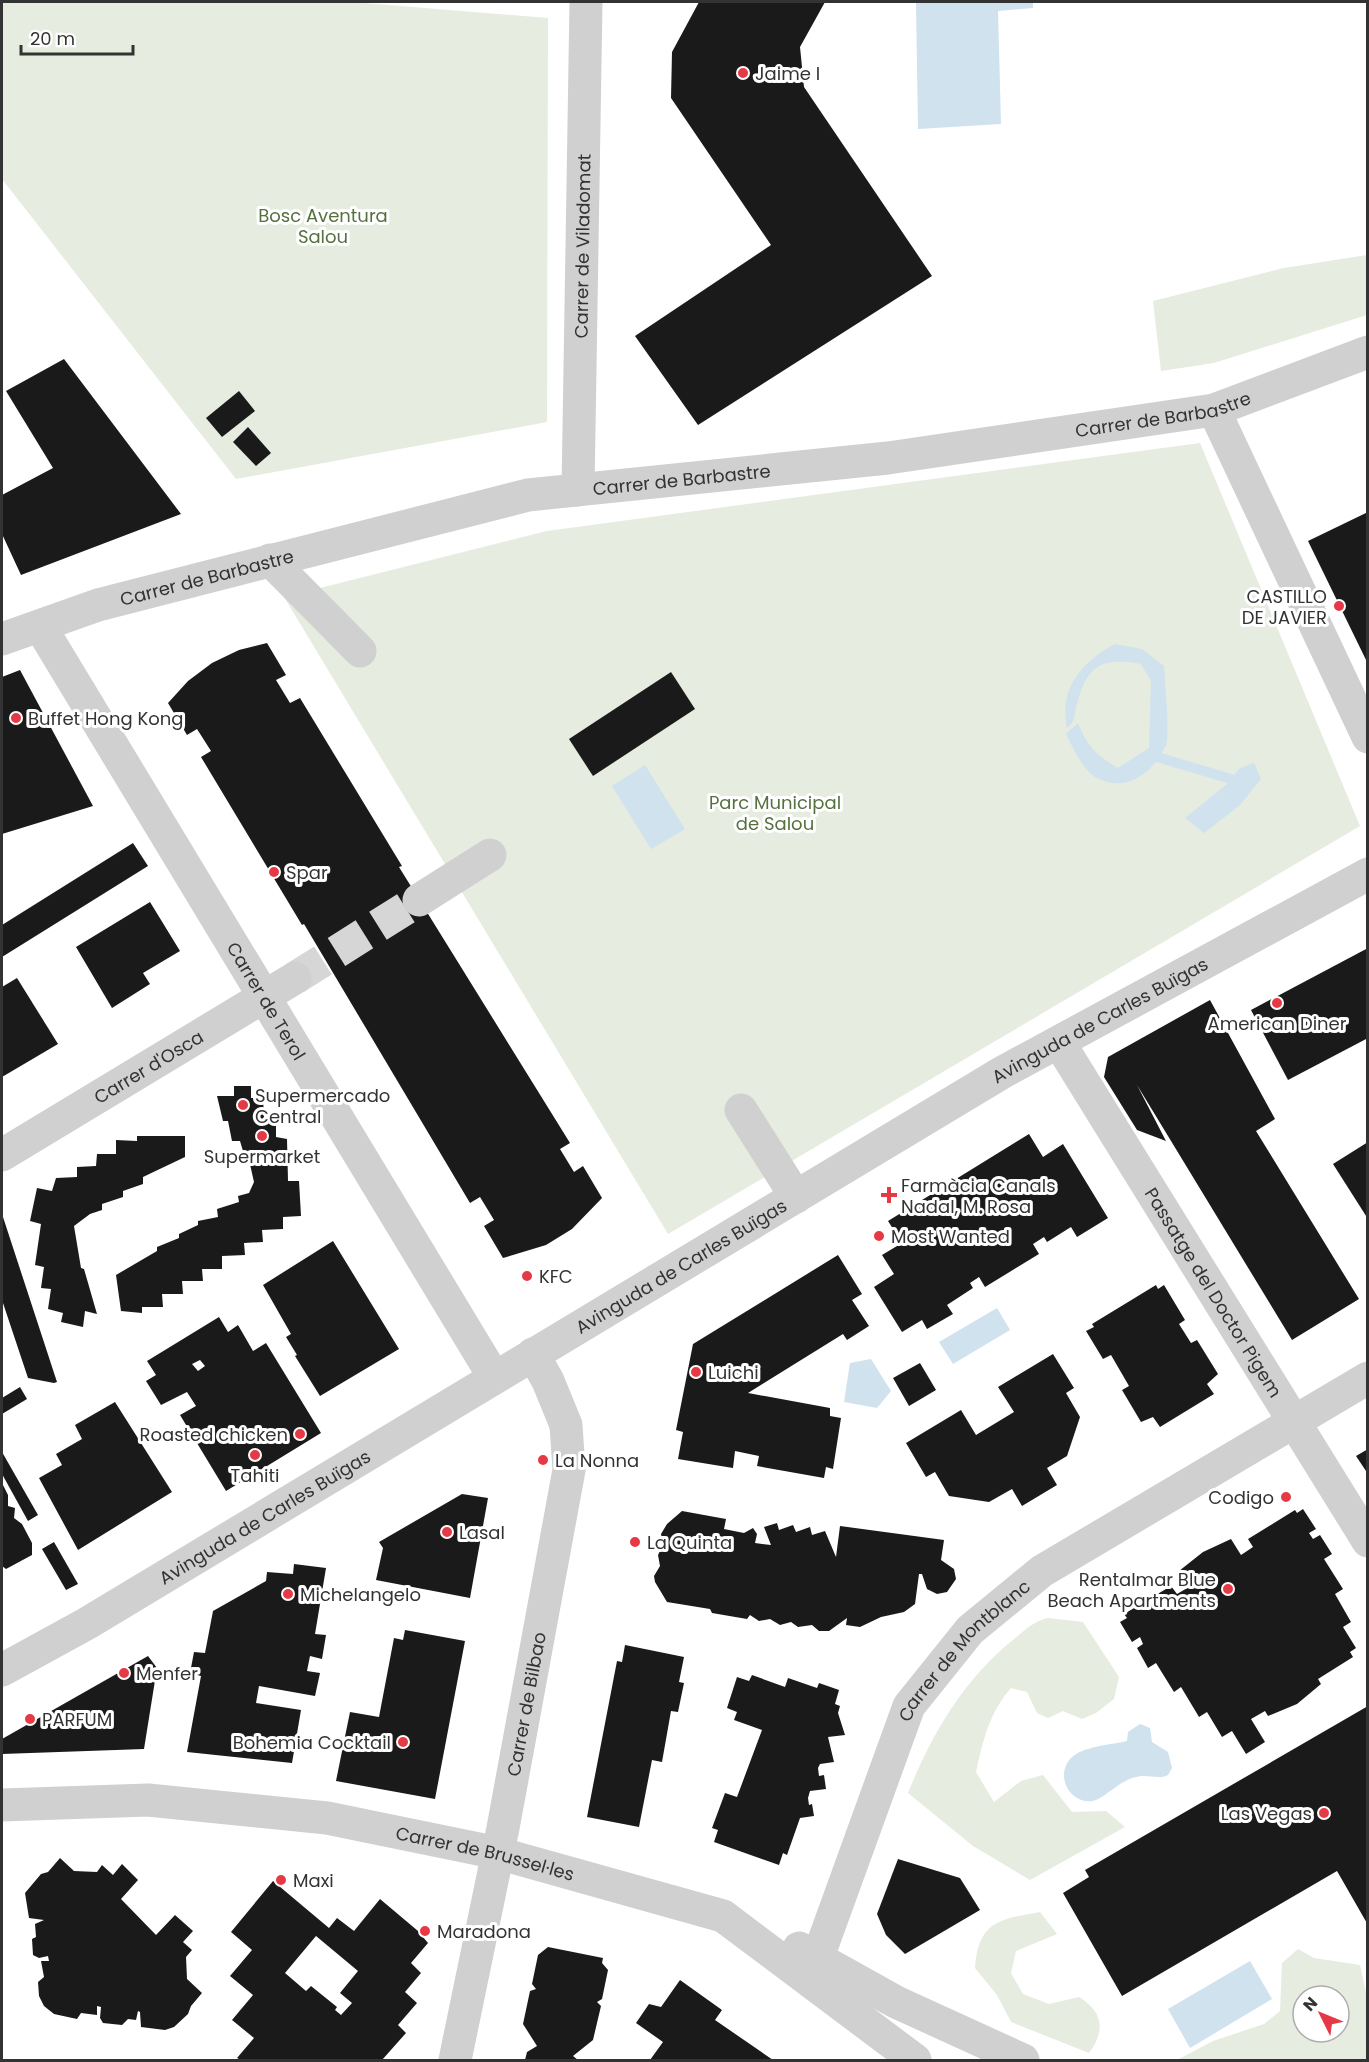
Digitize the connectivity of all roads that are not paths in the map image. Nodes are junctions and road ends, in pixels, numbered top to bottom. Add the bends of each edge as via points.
1 (586, 2) edge
2 (1368, 352) edge
3 (1214, 410) junction
4 (578, 490) junction
5 (270, 560) junction
6 (40, 626) junction
7 (2, 639) edge
8 (360, 651) dead end
9 (1368, 737) edge
10 (490, 855) dead end
11 (1368, 874) edge
12 (419, 900) tunnel mouth
13 (295, 978) tunnel mouth
14 (266, 996) junction
15 (1060, 1044) junction
16 (741, 1110) dead end
17 (2, 1155) edge
18 (796, 1197) junction
19 (533, 1354) junction
20 (494, 1377) junction
21 (1368, 1378) edge
22 (1295, 1423) junction
23 (1368, 1541) edge
24 (2, 1670) edge
25 (2, 1805) edge
26 (498, 1853) junction
27 (723, 1916) junction
28 (818, 1958) junction
29 (456, 2061) edge
30 (915, 2061) edge
31 (1023, 2061) edge

1 - 4 street, Carrer de Viladomat
2 - 3 street, Carrer de Barbastre
3 - 4 street, Carrer de Barbastre via 888,458
3 - 9 street
4 - 5 street, Carrer de Barbastre via 528,495
5 - 6 street, Carrer de Barbastre via 98,604
5 - 8 street
6 - 7 street, Carrer de Barbastre
6 - 14 street, Carrer de Terol
10 - 12 street
11 - 15 street, Avinguda de Carles Buïgas
13 - 14 street, Carrer d'Osca
14 - 17 street, Carrer d'Osca
14 - 20 street, Carrer de Terol
15 - 18 street, Avinguda de Carles Buïgas via 1003,1072
15 - 22 street, Passatge del Doctor Pigem
16 - 18 street
18 - 19 street, Avinguda de Carles Buïgas
19 - 20 street, Avinguda de Carles Buïgas
19 - 26 street, Carrer de Bilbao via 566,1425 569,1470
20 - 24 street, Avinguda de Carles Buïgas via 86,1624
21 - 22 street, Carrer de Montblanc
22 - 23 street, Passatge del Doctor Pigem
22 - 28 street, Carrer de Montblanc via 1042,1571 970,1630 909,1706
25 - 26 street, Carrer de Brussel·les via 148,1800 245,1808 327,1818
26 - 27 street, Carrer de Brussel·les
26 - 29 street, Carrer de Bilbao
27 - 28 street via 778,1937
27 - 30 street, Carrer de Brussel·les
28 - 31 street via 896,2002

